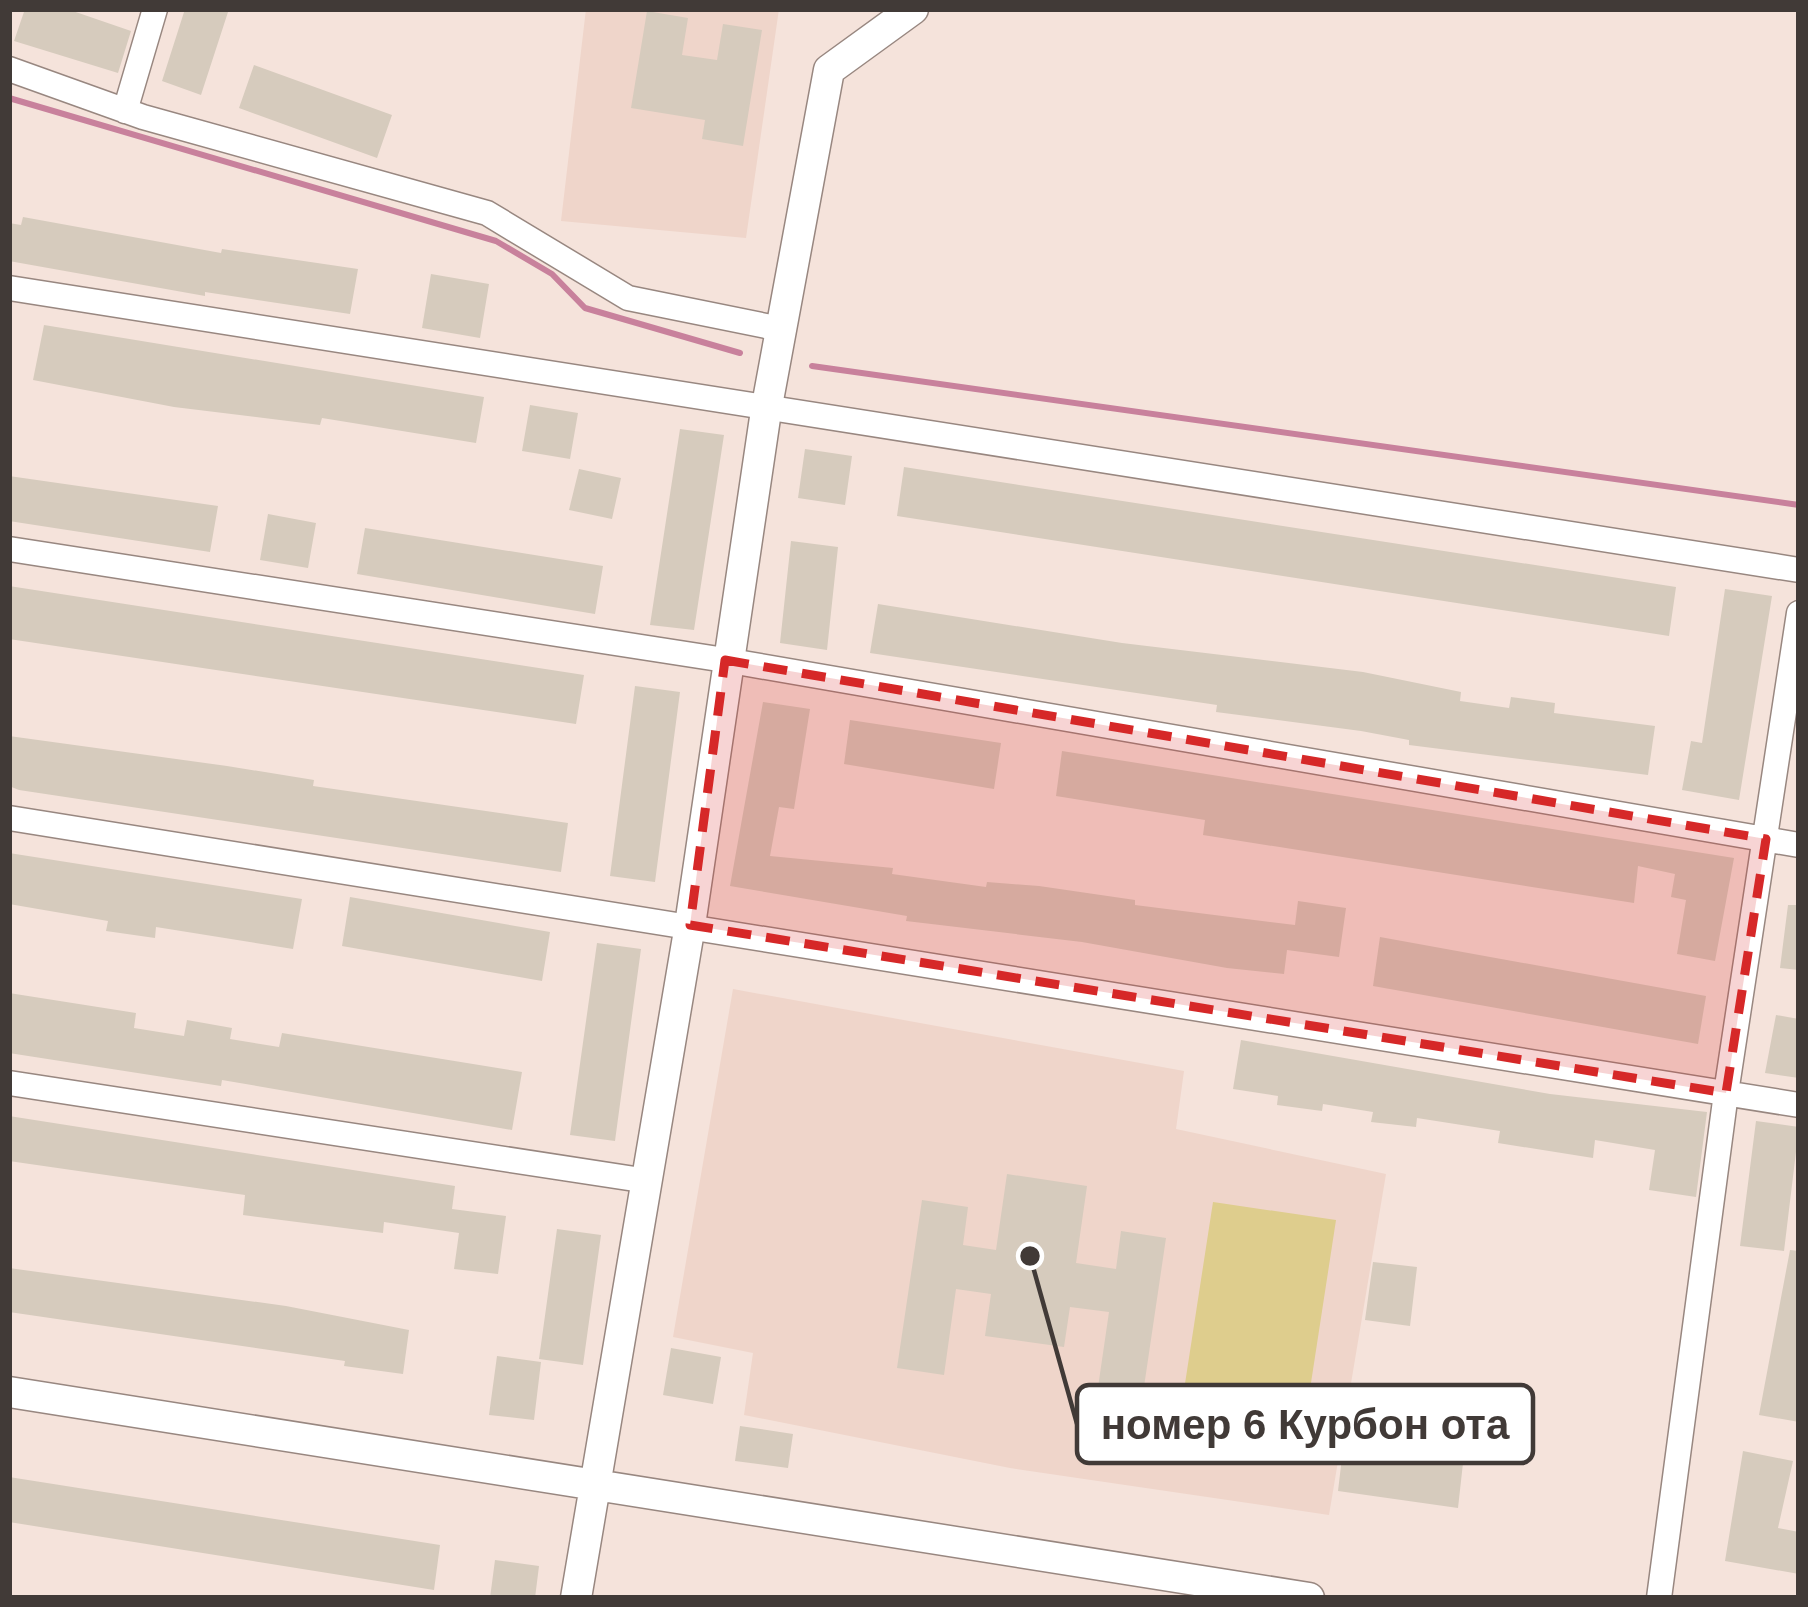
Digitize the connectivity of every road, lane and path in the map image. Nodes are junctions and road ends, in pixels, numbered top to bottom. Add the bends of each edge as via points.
1 (154, 9) edge
2 (913, 9) edge
3 (9, 69) edge
4 (125, 111) junction
5 (9, 288) edge
6 (781, 329) junction
7 (766, 411) junction
8 (9, 549) edge
9 (1799, 570) edge
10 (1799, 613) edge
11 (725, 660) junction
12 (9, 818) edge
13 (1766, 838) junction
14 (1799, 845) edge
15 (690, 925) junction
16 (9, 1083) edge
17 (1726, 1093) junction
18 (1799, 1105) edge
19 (647, 1181) junction
20 (9, 1391) edge
21 (594, 1483) junction
22 (576, 1598) edge
23 (1309, 1598) edge
24 (1659, 1598) edge

1 - 4 street
2 - 6 street via 829,70
3 - 4 street
4 - 6 street via 487,213 628,298
5 - 7 street
6 - 7 street
7 - 9 street
7 - 11 street
8 - 11 street
10 - 13 street
11 - 13 street
11 - 15 street
12 - 15 street
13 - 14 street
13 - 17 street
15 - 17 street
15 - 19 street
16 - 19 street
17 - 18 street
17 - 24 street
19 - 21 street
20 - 21 street
21 - 22 street
21 - 23 street

